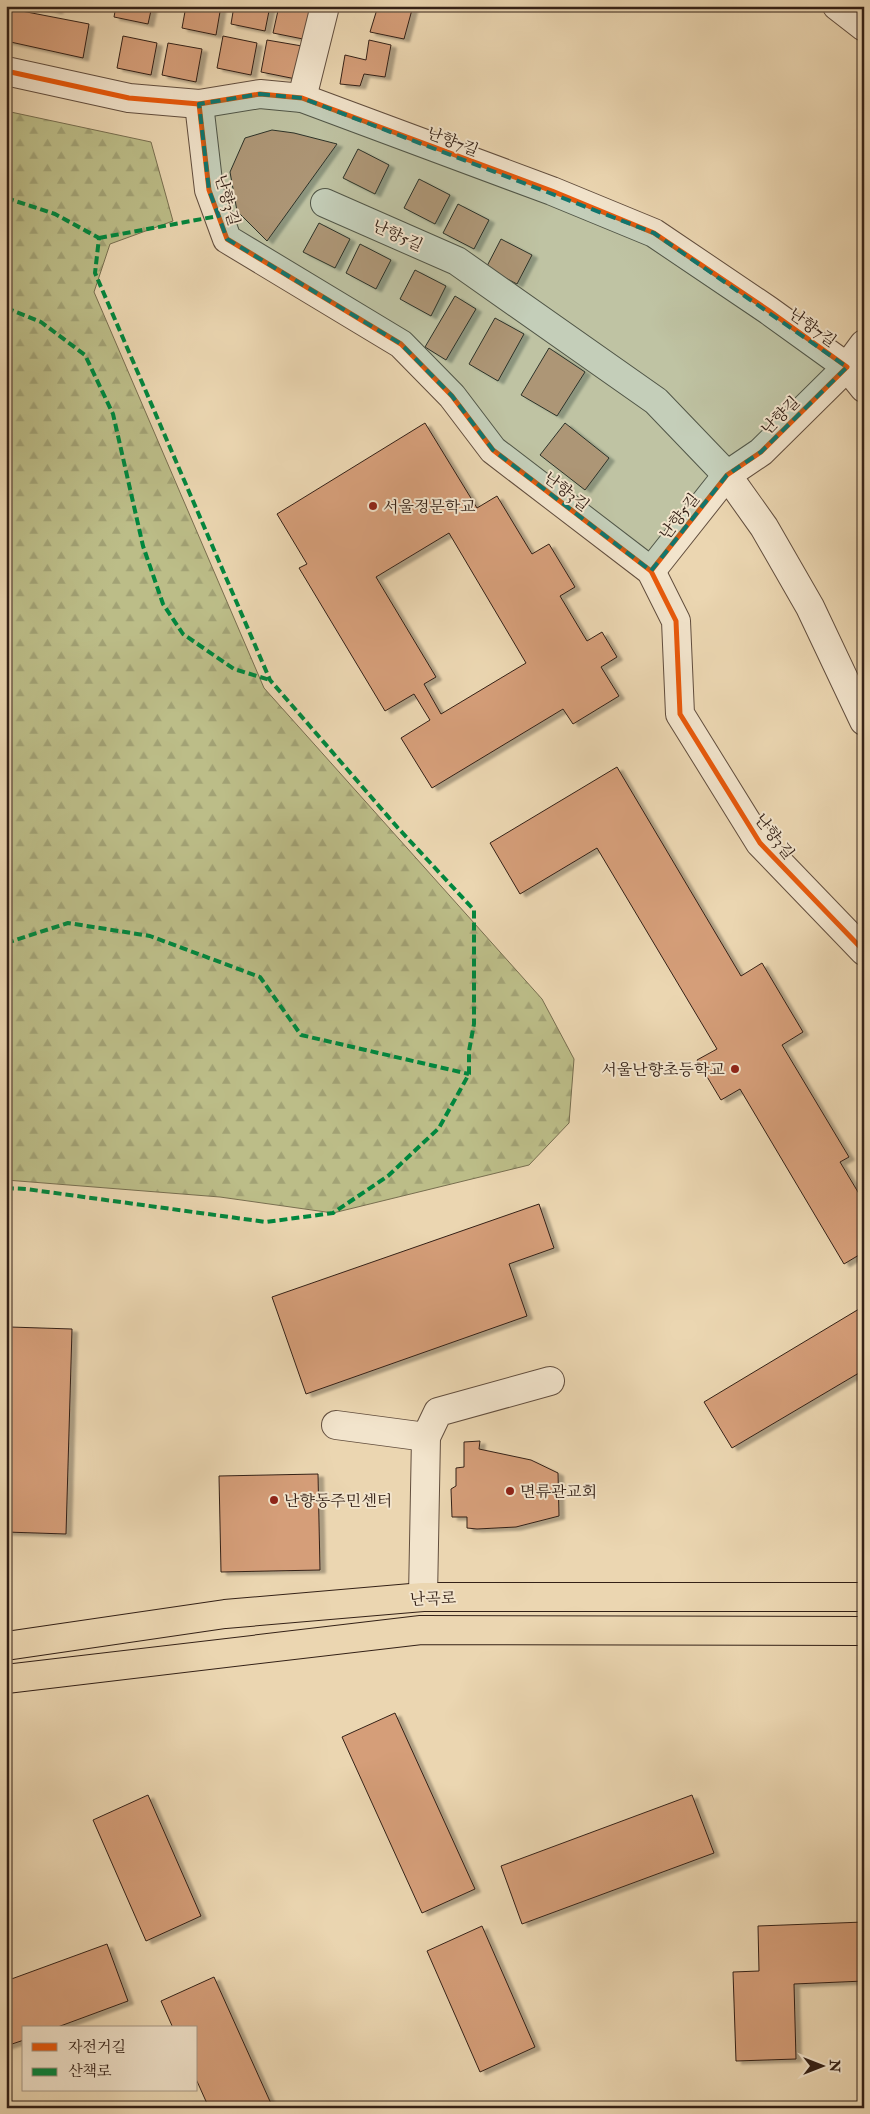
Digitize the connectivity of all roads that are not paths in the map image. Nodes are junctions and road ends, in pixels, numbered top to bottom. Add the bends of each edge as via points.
1 (325, 6) edge
2 (837, 6) edge
3 (864, 28) edge
4 (6, 71) edge
5 (302, 98) junction
6 (199, 104) junction
7 (325, 203) dead end
8 (864, 344) edge
9 (847, 367) junction
10 (864, 388) edge
11 (727, 476) junction
12 (651, 571) junction
13 (864, 721) edge
14 (864, 951) edge
15 (550, 1381) dead end
16 (336, 1425) dead end
17 (426, 1437) junction
18 (423, 1597) junction
19 (864, 1597) edge
20 (864, 1631) edge
21 (6, 1646) edge
22 (6, 1679) edge

1 - 5 street
2 - 3 street
4 - 6 street, 난향7길 via 129,98
5 - 6 street, 난향7길 via 260,94
5 - 9 street, 난향7길 via 552,191 654,233
6 - 12 street, 난향3길 via 209,190 227,240 401,344 452,396 493,450
7 - 11 street, 난향5길 via 457,261 656,401
8 - 9 street, 난향길
9 - 10 street
9 - 11 street, 난향길 via 761,452
11 - 12 street, 난향5길
11 - 13 street, 난향5길 via 764,527 810,607
12 - 14 street, 난향3길 via 676,621 680,714 760,843
15 - 17 street via 438,1412
16 - 17 street
17 - 18 street
18 - 19 main road, 난곡로
18 - 21 main road, 난곡로 via 225,1614
20 - 22 main road, 난곡로 via 421,1630

